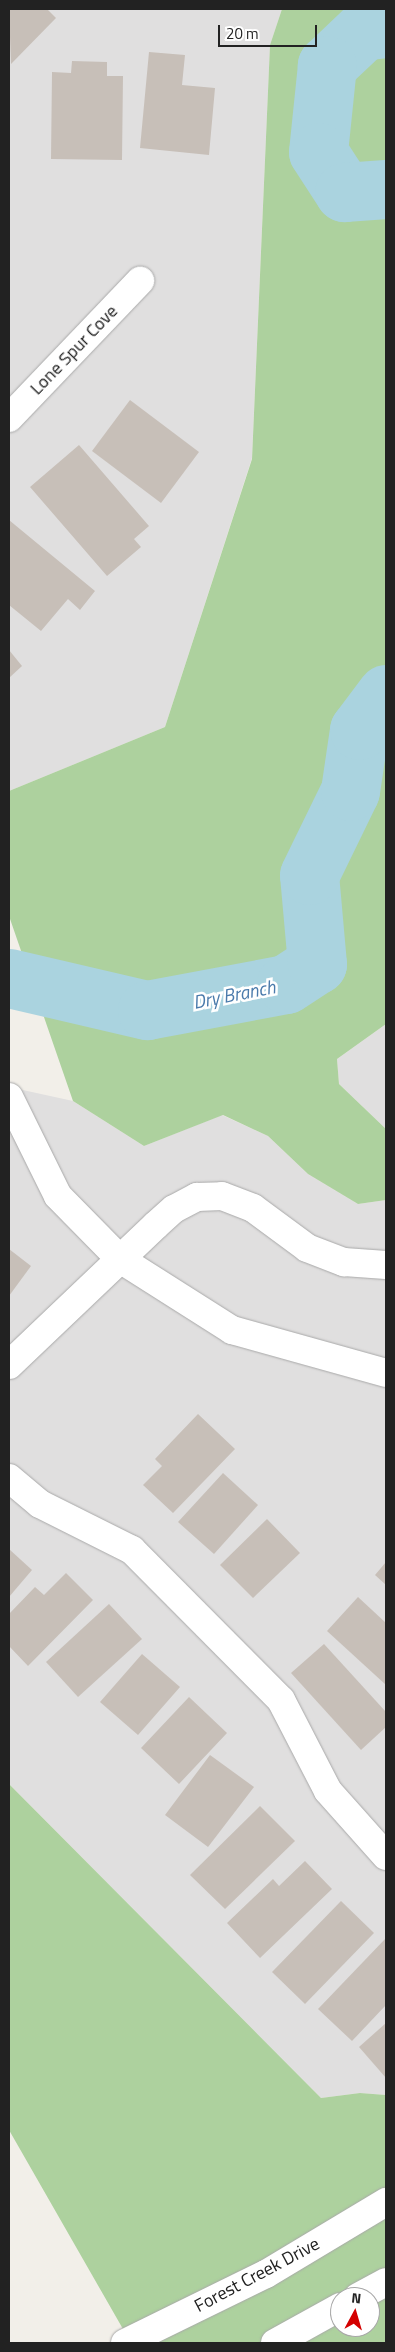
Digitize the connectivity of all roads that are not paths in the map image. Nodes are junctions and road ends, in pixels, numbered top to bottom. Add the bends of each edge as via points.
1 (140, 281) dead end
2 (9, 418) edge
3 (9, 1097) edge
4 (120, 1259) junction
5 (386, 1265) edge
6 (9, 1365) edge
7 (386, 1373) edge
8 (9, 1478) edge
9 (386, 1856) edge
10 (386, 2202) edge
11 (330, 2313) edge
12 (125, 2343) edge
13 (275, 2343) edge

1 - 2 street, Lone Spur Cove
3 - 4 street via 58,1196
4 - 5 street via 174,1209 197,1197 222,1196 253,1208 307,1248 344,1262
4 - 6 street
4 - 7 street via 232,1330
8 - 9 street via 40,1504 132,1550 281,1700 328,1791
10 - 12 street, Forest Creek Drive via 266,2274
11 - 13 street

